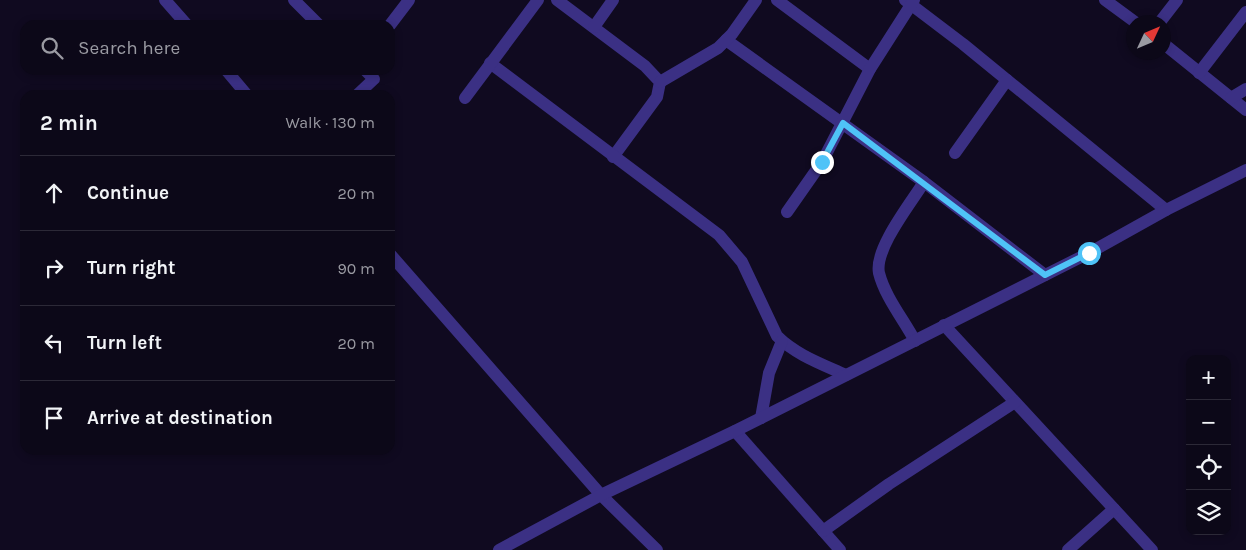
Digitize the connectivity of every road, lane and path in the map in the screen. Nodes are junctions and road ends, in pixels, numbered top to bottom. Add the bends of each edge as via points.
1 (165, 0) edge
2 (294, 0) edge
3 (409, 0) edge
4 (538, 0) edge
5 (557, 0) edge
6 (614, 0) edge
7 (756, 0) edge
8 (778, 0) edge
9 (1105, 0) edge
10 (1177, 0) edge
11 (910, 2) edge
12 (1246, 12) edge
13 (1126, 15) edge
14 (1165, 15) edge
15 (183, 20) edge
16 (315, 20) edge
17 (394, 20) edge
18 (594, 27) junction
19 (726, 40) junction
20 (1171, 50) edge
21 (490, 63) junction
22 (870, 69) junction
23 (1199, 73) junction
24 (230, 75) edge
25 (370, 75) edge
26 (1007, 80) junction
27 (660, 82) junction
28 (1246, 89) edge
29 (243, 90) edge
30 (362, 90) edge
31 (465, 98) dead end
32 (1231, 98) junction
33 (1246, 110) edge
34 (843, 123) junction
35 (955, 153) dead end
36 (613, 157) junction
37 (1246, 170) edge
38 (924, 182) junction
39 (1166, 210) junction
40 (788, 212) dead end
41 (395, 260) edge
42 (1045, 275) junction
43 (944, 325) junction
44 (782, 341) junction
45 (915, 341) junction
46 (846, 375) junction
47 (1015, 402) junction
48 (761, 418) junction
49 (735, 431) junction
50 (601, 495) junction
51 (1114, 509) junction
52 (823, 531) junction
53 (499, 550) edge
54 (657, 550) edge
55 (840, 550) edge
56 (1068, 550) edge
57 (1152, 550) edge

1 - 15 street
2 - 16 street
3 - 17 street
4 - 21 street
5 - 18 street
6 - 18 street
7 - 19 street
8 - 22 street
9 - 13 street
10 - 14 street
11 - 22 street
11 - 26 street
12 - 23 street
18 - 27 street via 645,66
19 - 27 street via 703,59
19 - 34 street
20 - 23 street
21 - 31 street
21 - 36 street
22 - 34 street
23 - 32 street
24 - 29 street
25 - 30 street via 374,79
26 - 35 street
26 - 39 street
27 - 36 street via 657,97
28 - 32 street
32 - 33 street
34 - 38 street
34 - 40 street via 822,162
36 - 44 street via 699,219 732,248
37 - 39 street
38 - 42 street
38 - 45 street via 885,245 879,271 882,284
39 - 42 street
41 - 50 street
42 - 43 street
43 - 45 street
43 - 47 street
44 - 46 street via 800,354
44 - 48 street via 769,373
45 - 46 street
46 - 48 street
47 - 51 street
47 - 52 street
48 - 49 street
49 - 50 street
49 - 52 street
50 - 53 street
50 - 54 street
51 - 56 street
51 - 57 street
52 - 55 street

